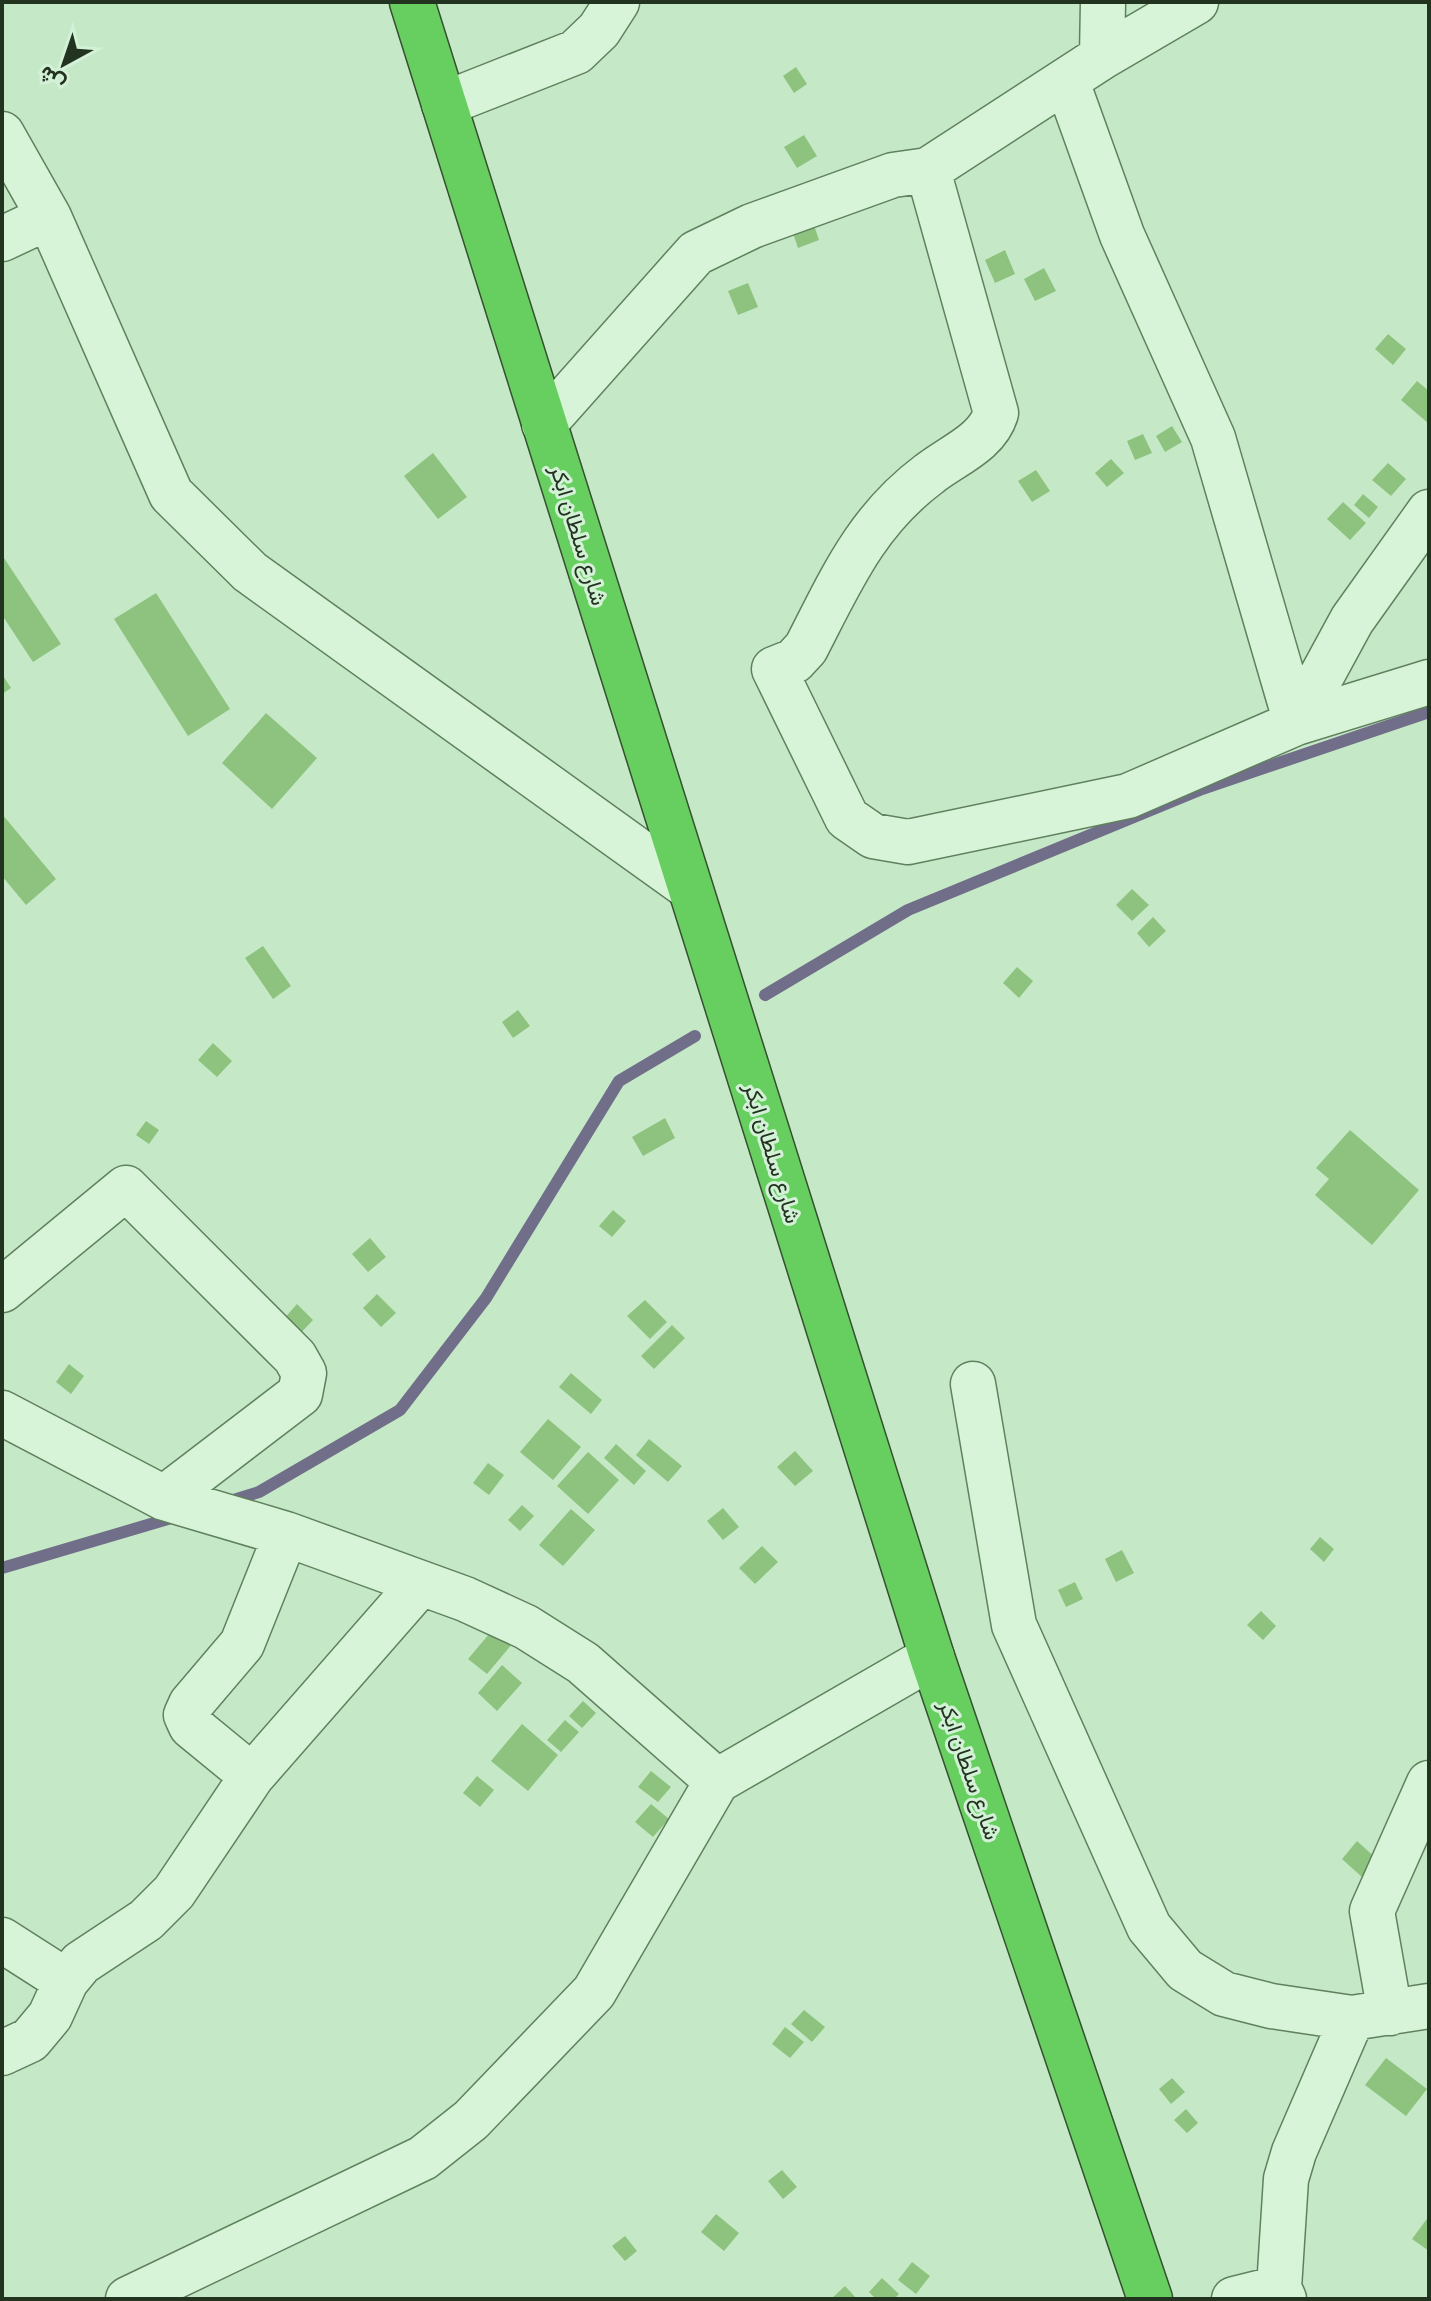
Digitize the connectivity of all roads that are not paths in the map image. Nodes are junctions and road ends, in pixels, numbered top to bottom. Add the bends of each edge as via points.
1 (412, 2) edge
2 (617, 2) edge
3 (1103, 2) edge
4 (1196, 2) edge
5 (1102, 57) junction
6 (1067, 82) junction
7 (444, 104) junction
8 (2, 134) edge
9 (928, 170) junction
10 (49, 217) junction
11 (2, 239) edge
12 (544, 424) junction
13 (1429, 512) edge
14 (1429, 682) edge
15 (1296, 723) junction
16 (690, 888) junction
17 (2, 1290) edge
18 (973, 1384) dead end
19 (2, 1413) edge
20 (164, 1498) junction
21 (286, 1534) junction
22 (420, 1584) junction
23 (932, 1657) junction
24 (252, 1776) junction
25 (717, 1781) junction
26 (1429, 1783) edge
27 (2, 1940) edge
28 (66, 1981) junction
29 (1390, 2012) edge
30 (2, 2053) edge
31 (1281, 2294) edge
32 (128, 2299) edge
33 (1150, 2299) edge
34 (1234, 2299) edge

1 - 7 highway, شارع سلطان ابكر
2 - 7 street via 576,52
3 - 5 street
4 - 5 street
5 - 6 street
6 - 9 street
6 - 15 street via 1122,235 1213,438
7 - 12 highway, شارع سلطان ابكر
8 - 10 street
9 - 12 street via 893,175 752,226 696,253
9 - 15 street via 996,413 992,428 980,439 884,512 856,550 806,648 794,661 774,669 847,818 873,836 908,842 1128,796
10 - 11 street
10 - 16 street via 171,494 250,572
12 - 16 highway, شارع سلطان ابكر
13 - 15 street via 1352,620
14 - 15 street
16 - 23 highway, شارع سلطان ابكر
17 - 20 street via 126,1188 295,1357 304,1373 300,1394
18 - 29 street via 1014,1625 1149,1927 1185,1970 1224,1994 1271,2006
19 - 20 street
20 - 21 street
21 - 22 street
21 - 24 street via 242,1644 186,1715 191,1726
22 - 24 street
22 - 25 street via 526,1627 583,1663
23 - 25 street
23 - 33 highway, شارع سلطان ابكر
24 - 28 street via 174,1892 146,1920 81,1963
25 - 32 street via 594,1992 471,2120 423,2158
26 - 29 street via 1372,1911
27 - 28 street
28 - 30 street via 50,2016 30,2040
29 - 31 street via 1294,2152 1286,2179
31 - 34 street

